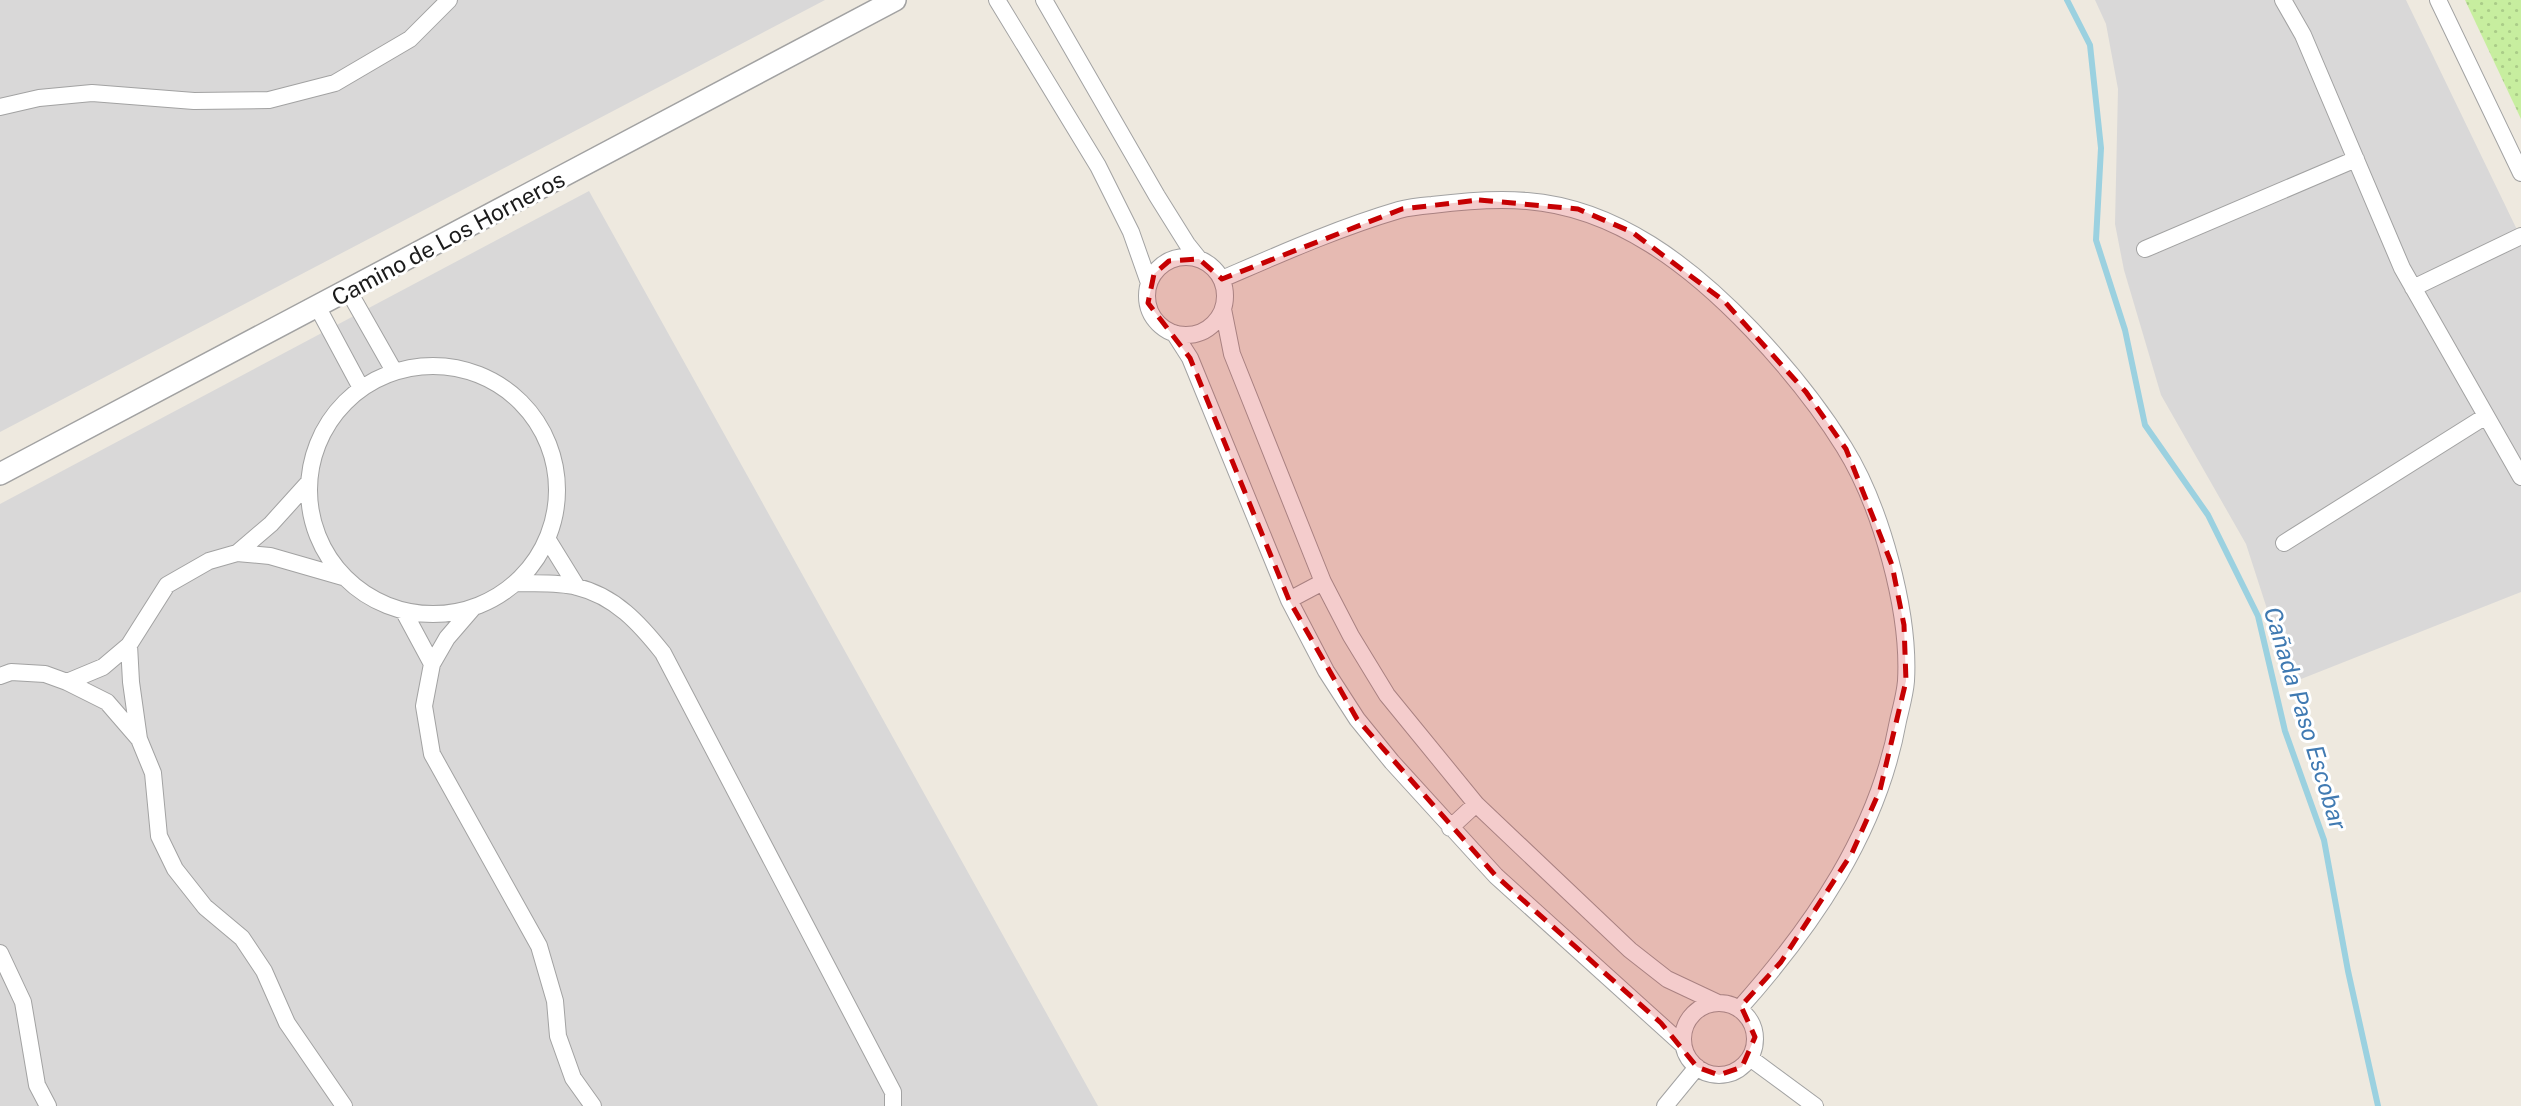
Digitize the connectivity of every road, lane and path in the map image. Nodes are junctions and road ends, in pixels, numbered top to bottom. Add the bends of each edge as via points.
1 (449, 0) edge
2 (895, 0) edge
3 (997, 0) edge
4 (1044, 0) edge
5 (2283, 0) edge
6 (2438, 0) edge
7 (0, 107) edge
8 (2356, 159) junction
9 (2521, 173) edge
10 (2521, 236) edge
11 (2145, 249) dead end
12 (1199, 259) junction
13 (1222, 279) junction
14 (1150, 283) junction
15 (2413, 288) junction
16 (348, 290) junction
17 (317, 306) junction
18 (1223, 309) junction
19 (1174, 333) junction
20 (394, 371) junction
21 (361, 388) junction
22 (2486, 416) junction
23 (0, 474) edge
24 (2521, 477) edge
25 (308, 483) junction
26 (548, 540) junction
27 (2284, 543) dead end
28 (237, 553) junction
29 (343, 577) junction
30 (1323, 582) junction
31 (517, 583) junction
32 (578, 587) junction
33 (1289, 600) junction
34 (472, 609) junction
35 (404, 612) junction
36 (130, 645) junction
37 (432, 664) junction
38 (0, 676) edge
39 (67, 682) junction
40 (139, 739) junction
41 (1476, 804) junction
42 (1450, 828) junction
43 (0, 953) edge
44 (1718, 1003) junction
45 (1739, 1009) junction
46 (1683, 1045) junction
47 (1750, 1058) junction
48 (1696, 1067) junction
49 (896, 1101) edge
50 (48, 1106) edge
51 (344, 1106) edge
52 (593, 1106) edge
53 (1665, 1106) edge
54 (1815, 1106) edge

1 - 7 street via 410,39 335,83 269,100 194,101 92,93
2 - 16 street, Camino de Los Horneros
3 - 14 street via 1098,166
4 - 12 street via 1157,196
5 - 8 street via 2303,35
6 - 9 street
8 - 11 street
8 - 15 street
10 - 15 street
12 - 13 street
12 - 14 street via 1169,261
13 - 18 street
13 - 45 street via 1402,209 1479,200 1578,209 1632,232 1683,267 1724,301 1806,392 1846,449 1892,565 1904,625 1906,681 1880,790 1852,853 1781,962
14 - 19 street via 1151,313
15 - 22 street
16 - 17 street, Camino de Los Horneros
16 - 20 street
17 - 21 street
17 - 23 street, Camino de Los Horneros
18 - 19 street via 1204,331
18 - 30 street via 1232,354
19 - 33 street via 1190,358
20 - 21 street
20 - 26 street via 435,365 474,373 510,392 537,422 554,460 558,500
21 - 25 street via 324,430
22 - 24 street
22 - 27 street
25 - 28 street
25 - 29 street via 311,518 323,550
26 - 31 street
26 - 32 street
28 - 29 street via 270,556
28 - 36 street via 209,561 167,585
29 - 35 street via 372,599
30 - 33 street
30 - 41 street via 1387,695
31 - 32 street
31 - 34 street
32 - 49 street via 612,601 642,625 663,653
33 - 42 street via 1357,719
34 - 35 street via 438,615
34 - 37 street
35 - 37 street
36 - 39 street via 103,667
36 - 40 street
37 - 52 street via 424,706 432,754 539,946 555,1001 558,1036 573,1078
38 - 39 street via 11,672 46,674
39 - 40 street via 107,702
40 - 51 street via 153,772 159,836 175,869 205,907 242,938 264,971 287,1023
41 - 42 street
41 - 44 street via 1630,950 1667,979
42 - 46 street via 1496,876
43 - 50 street via 23,1002 37,1086
44 - 45 street
44 - 46 street via 1691,1016
45 - 47 street via 1753,1026
46 - 48 street
47 - 48 street via 1742,1067 1719,1075
47 - 54 street
48 - 53 street

